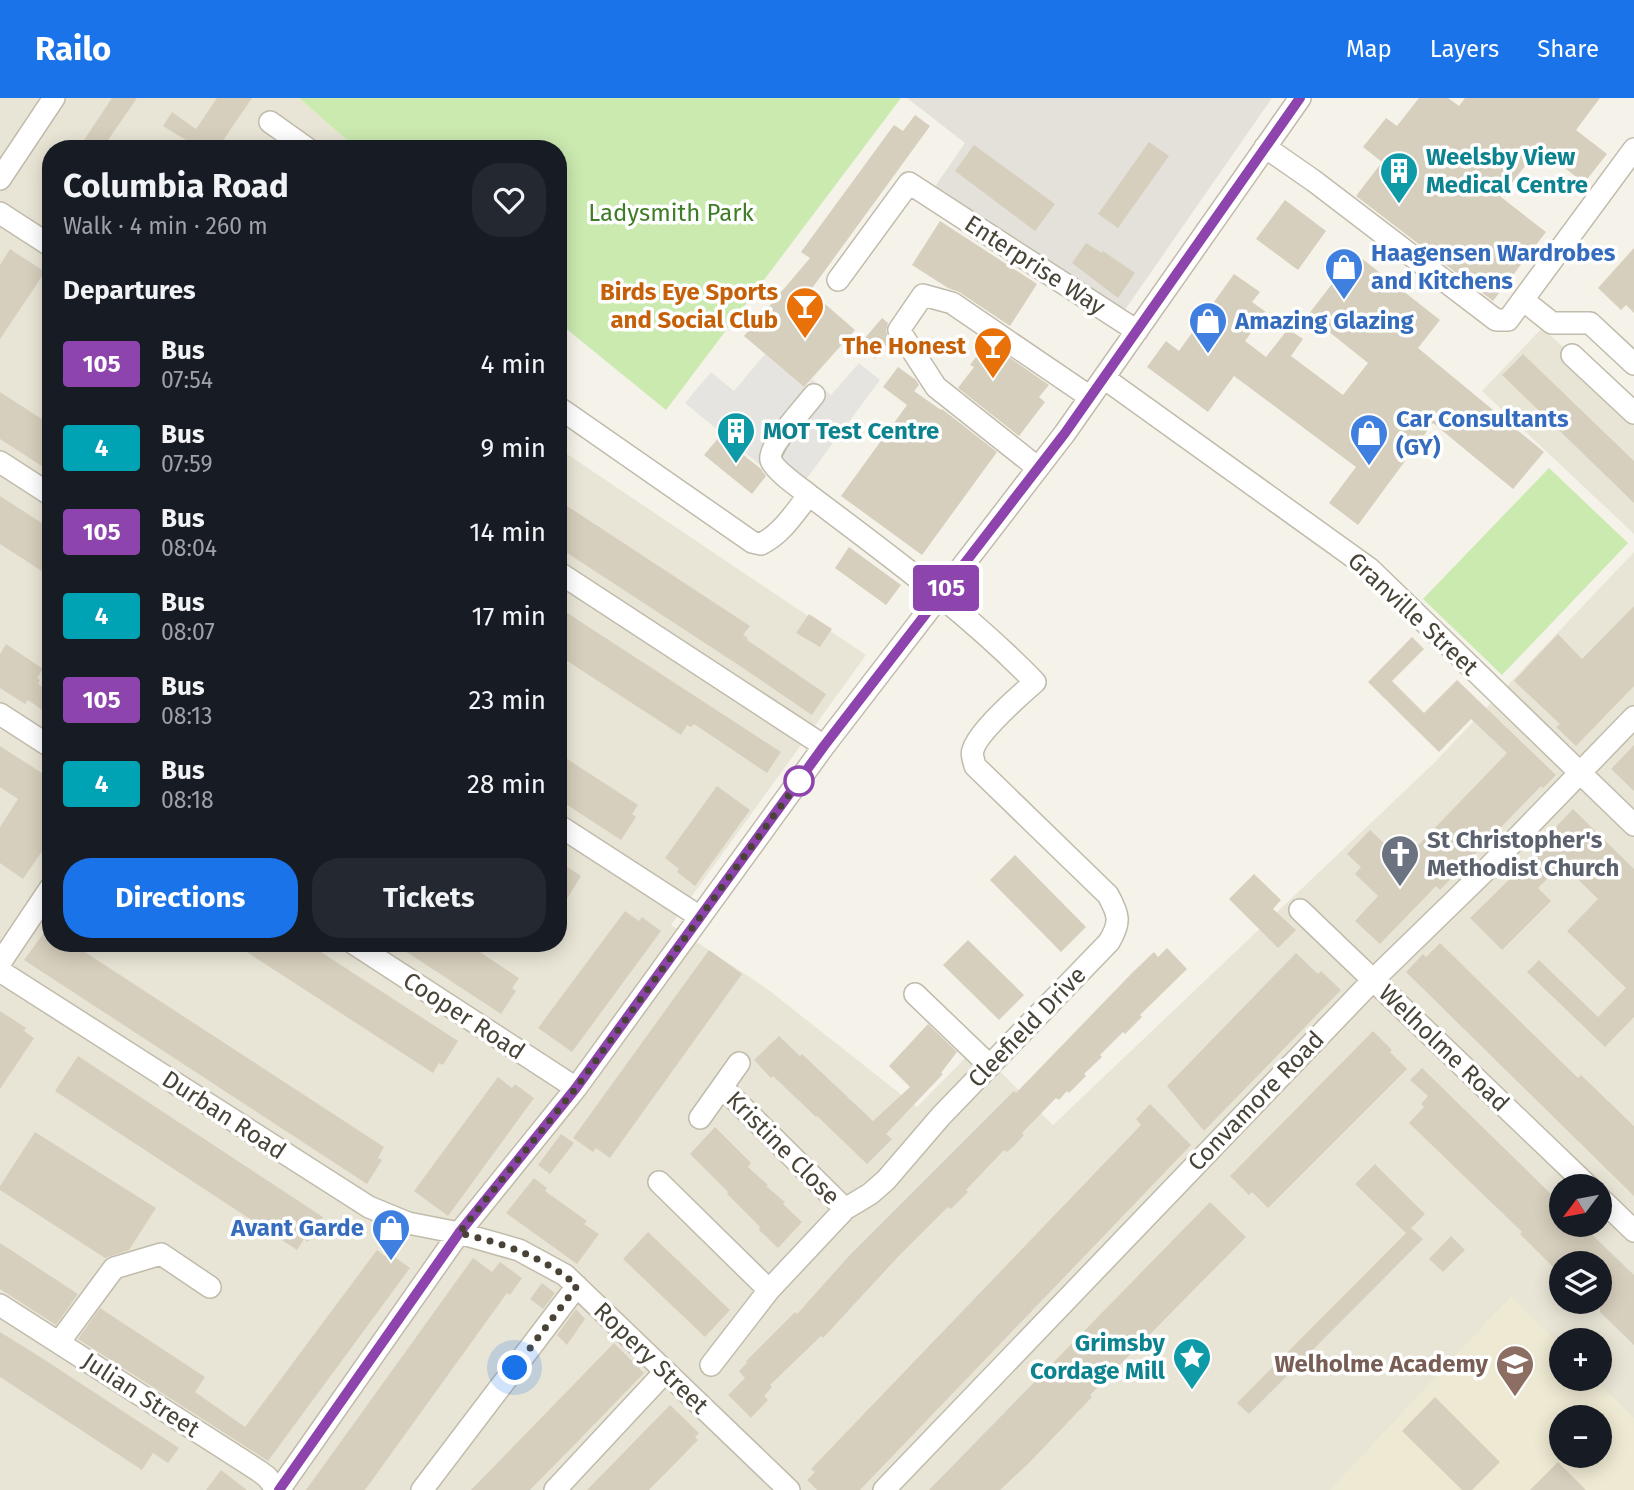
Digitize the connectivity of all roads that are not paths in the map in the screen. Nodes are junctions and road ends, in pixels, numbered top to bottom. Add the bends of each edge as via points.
1 (54, 98) edge
2 (1300, 98) edge
3 (270, 122) dead end
4 (295, 140) edge
5 (1265, 147) junction
6 (1634, 149) edge
7 (0, 179) edge
8 (0, 213) edge
9 (42, 240) edge
10 (838, 280) dead end
11 (1523, 300) junction
12 (1137, 331) junction
13 (1572, 355) dead end
14 (1634, 364) edge
15 (1104, 378) junction
16 (814, 396) dead end
17 (1090, 397) junction
18 (567, 413) edge
19 (1634, 413) edge
20 (0, 462) edge
21 (1038, 468) junction
22 (42, 489) edge
23 (809, 495) junction
24 (567, 578) edge
25 (940, 596) junction
26 (0, 714) edge
27 (1634, 717) edge
28 (42, 741) edge
29 (824, 746) junction
30 (1581, 774) junction
31 (1634, 825) edge
32 (567, 831) edge
33 (42, 900) edge
34 (1300, 910) dead end
35 (700, 916) junction
36 (367, 952) edge
37 (0, 963) edge
38 (0, 971) edge
39 (1373, 980) junction
40 (915, 994) dead end
41 (738, 1063) dead end
42 (990, 1066) junction
43 (722, 1087) junction
44 (576, 1088) junction
45 (700, 1118) dead end
46 (1575, 1174) edge
47 (659, 1182) dead end
48 (845, 1209) junction
49 (1612, 1210) edge
50 (1634, 1231) edge
51 (459, 1233) junction
52 (577, 1286) junction
53 (210, 1287) dead end
54 (769, 1290) junction
55 (0, 1305) edge
56 (60, 1341) junction
57 (711, 1365) dead end
58 (665, 1372) junction
59 (278, 1490) edge
60 (422, 1490) edge
61 (555, 1490) edge
62 (789, 1490) edge
63 (884, 1490) edge

1 - 7 street
2 - 5 street
3 - 4 street
5 - 11 street via 1496,320 1508,320
5 - 12 street
6 - 11 street
8 - 9 street
10 - 12 street, Enterprise Way via 909,183
11 - 14 street via 1552,323 1590,323
12 - 15 street
13 - 19 street
15 - 17 street
15 - 30 street, Granville Street via 1370,569
16 - 23 street via 771,454 774,465
17 - 21 street
17 - 21 street via 952,303 923,295 899,330 936,387
18 - 23 street via 752,542 769,540
20 - 22 street
21 - 25 street
23 - 25 street
24 - 29 street
25 - 29 street
25 - 42 street, Cleefield Drive via 1035,682 979,738 972,751 975,766 1108,895 1118,913 1110,942
26 - 28 street
27 - 30 street, Convamore Road
29 - 35 street
30 - 31 street, Granville Street
30 - 39 street, Convamore Road
32 - 35 street
33 - 37 street
34 - 39 street, Welholme Road
35 - 44 street
36 - 44 street, Cooper Road
38 - 51 street, Durban Road via 346,1194 408,1223
39 - 46 street, Welholme Road
39 - 63 street, Convamore Road
40 - 42 street
41 - 43 street, Kristine Close
42 - 48 street, Cleefield Drive via 886,1180
43 - 45 street, Kristine Close
43 - 48 street, Kristine Close
44 - 51 street
47 - 54 street
48 - 54 street, Cleefield Drive
49 - 50 street
51 - 52 street, Ropery Street via 519,1250
51 - 59 street
52 - 58 street, Ropery Street
52 - 60 street
53 - 56 street via 160,1254 114,1268
54 - 57 street, Cleefield Drive
55 - 56 street, Julian Street
56 - 59 street, Julian Street via 259,1471
58 - 61 street
58 - 62 street, Ropery Street

